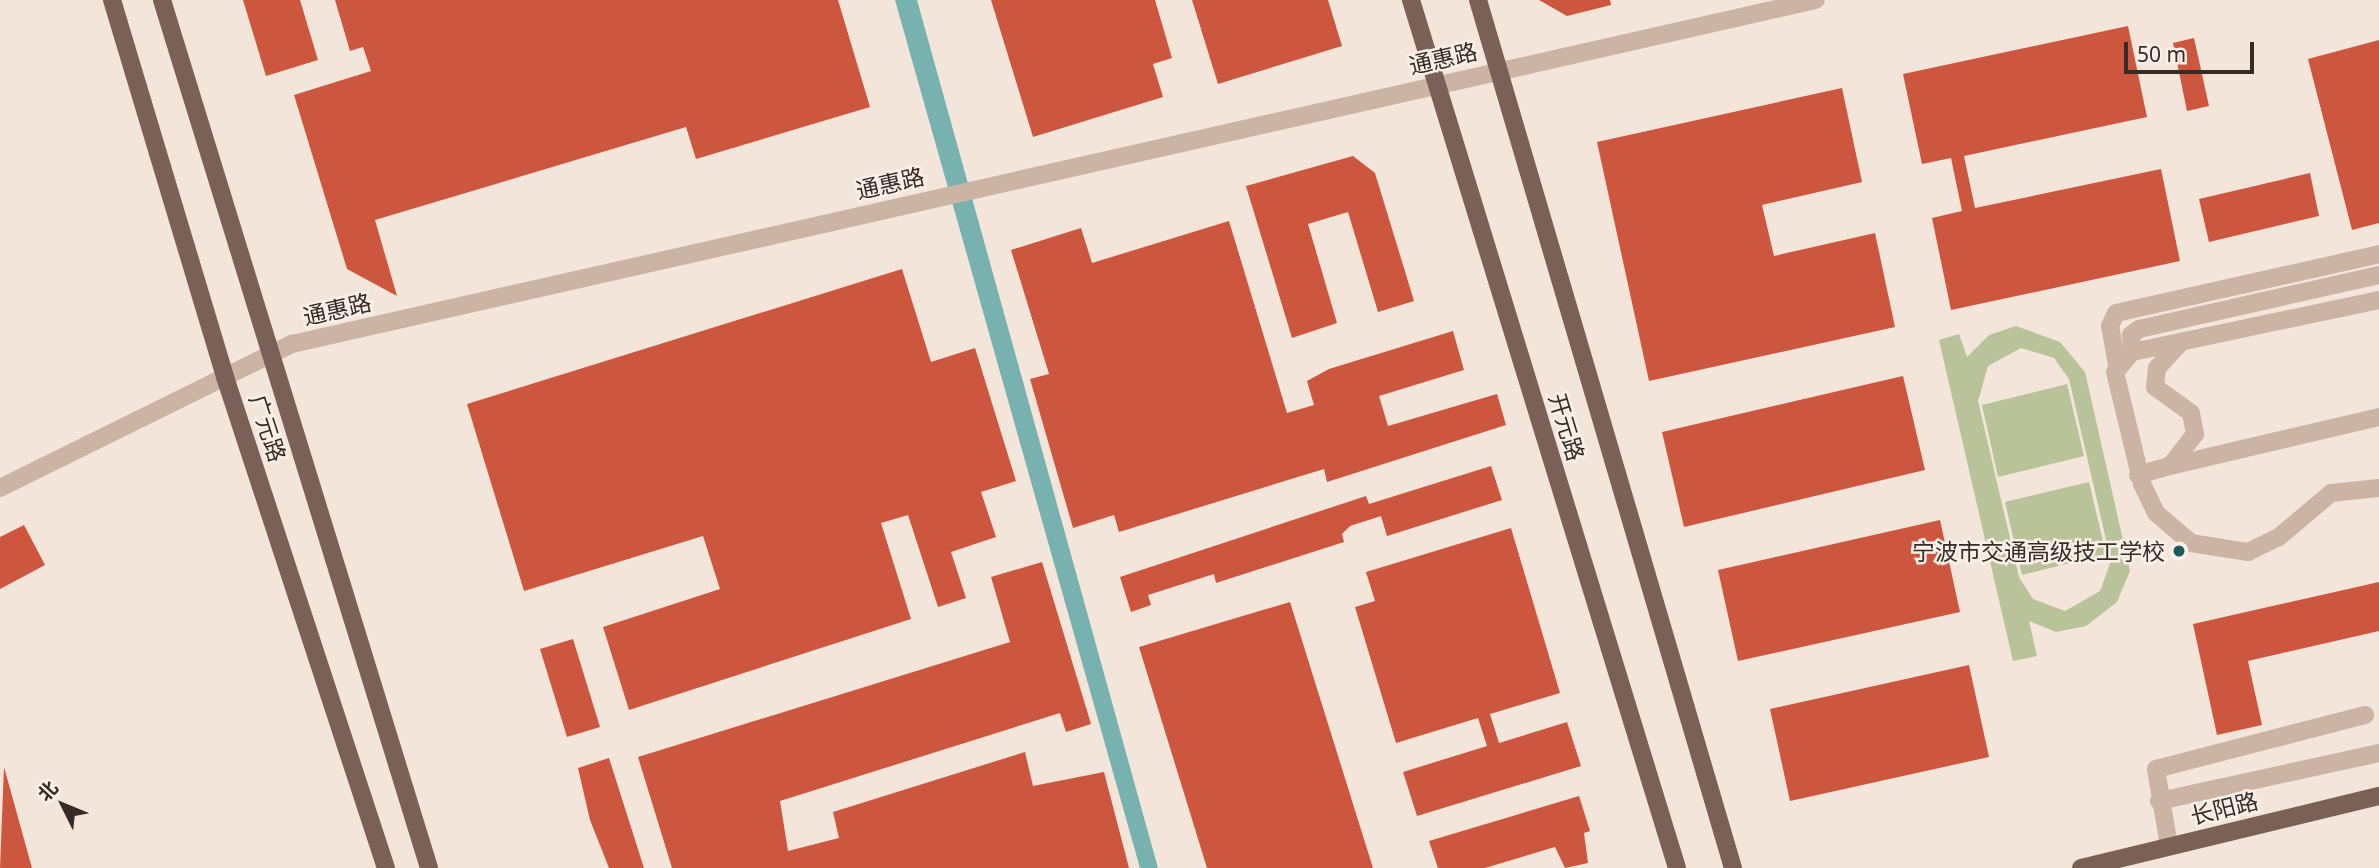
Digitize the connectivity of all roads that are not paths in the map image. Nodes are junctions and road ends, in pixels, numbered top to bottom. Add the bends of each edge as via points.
1 (111, 0) edge
2 (162, 0) edge
3 (1411, 0) edge
4 (1478, 0) edge
5 (1816, 0) edge
6 (1500, 71) junction
7 (1435, 85) junction
8 (2379, 254) edge
9 (2379, 275) edge
10 (2379, 300) edge
11 (2183, 341) junction
12 (2132, 352) junction
13 (267, 353) junction
14 (2117, 365) junction
15 (225, 377) junction
16 (2379, 417) edge
17 (2170, 466) junction
18 (2138, 475) junction
19 (0, 488) edge
20 (2379, 488) edge
21 (2365, 715) dead end
22 (2379, 753) edge
23 (2379, 796) edge
24 (2159, 801) junction
25 (2169, 846) junction
26 (386, 868) edge
27 (429, 868) edge
28 (1677, 868) edge
29 (1733, 868) edge
30 (2081, 868) edge

1 - 15 main road, 广元路
2 - 13 main road, 广元路
3 - 7 main road, 开元路
4 - 6 main road, 开元路
5 - 6 street, 通惠路
6 - 7 street, 通惠路
6 - 29 main road, 开元路
7 - 13 street, 通惠路
7 - 28 main road, 开元路
8 - 14 street via 2116,313 2110,326
9 - 12 street via 2140,329 2131,335
10 - 11 street
11 - 12 street
11 - 17 street via 2165,356 2155,377 2159,394 2186,409 2196,425 2185,453
12 - 14 street
13 - 15 street, 通惠路
13 - 27 main road, 广元路
14 - 18 street
15 - 19 street, 通惠路
15 - 26 main road, 广元路
16 - 17 street
17 - 18 street
18 - 20 street via 2166,525 2191,542 2228,552 2268,544 2331,493
21 - 24 street via 2163,765 2153,776
22 - 24 street
23 - 25 main road, 长阳路
24 - 25 street
25 - 30 main road, 长阳路

